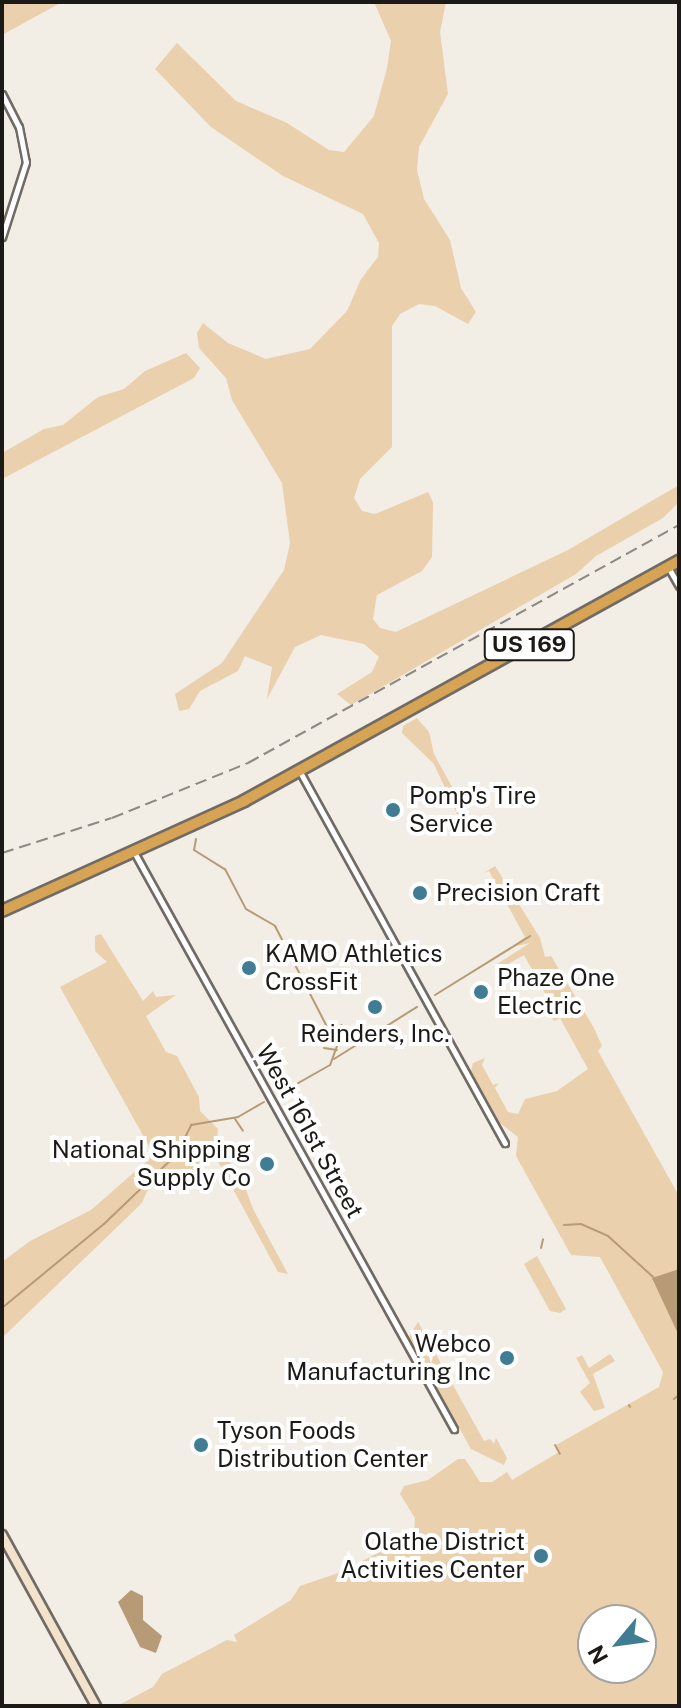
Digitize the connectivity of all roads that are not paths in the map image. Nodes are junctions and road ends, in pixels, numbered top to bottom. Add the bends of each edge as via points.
1 (3, 96) edge
2 (2, 237) edge
3 (679, 561) edge
4 (668, 567) junction
5 (679, 586) edge
6 (300, 772) junction
7 (134, 851) junction
8 (2, 911) edge
9 (505, 1143) dead end
10 (454, 1429) dead end
11 (2, 1535) edge
12 (96, 1706) edge

1 - 2 street via 19,127 26,162
3 - 4 highway, US 169
4 - 5 street
4 - 6 highway, US 169
6 - 7 highway, US 169
6 - 9 street
7 - 8 highway, US 169
7 - 10 street, West 161st Street
11 - 12 street

